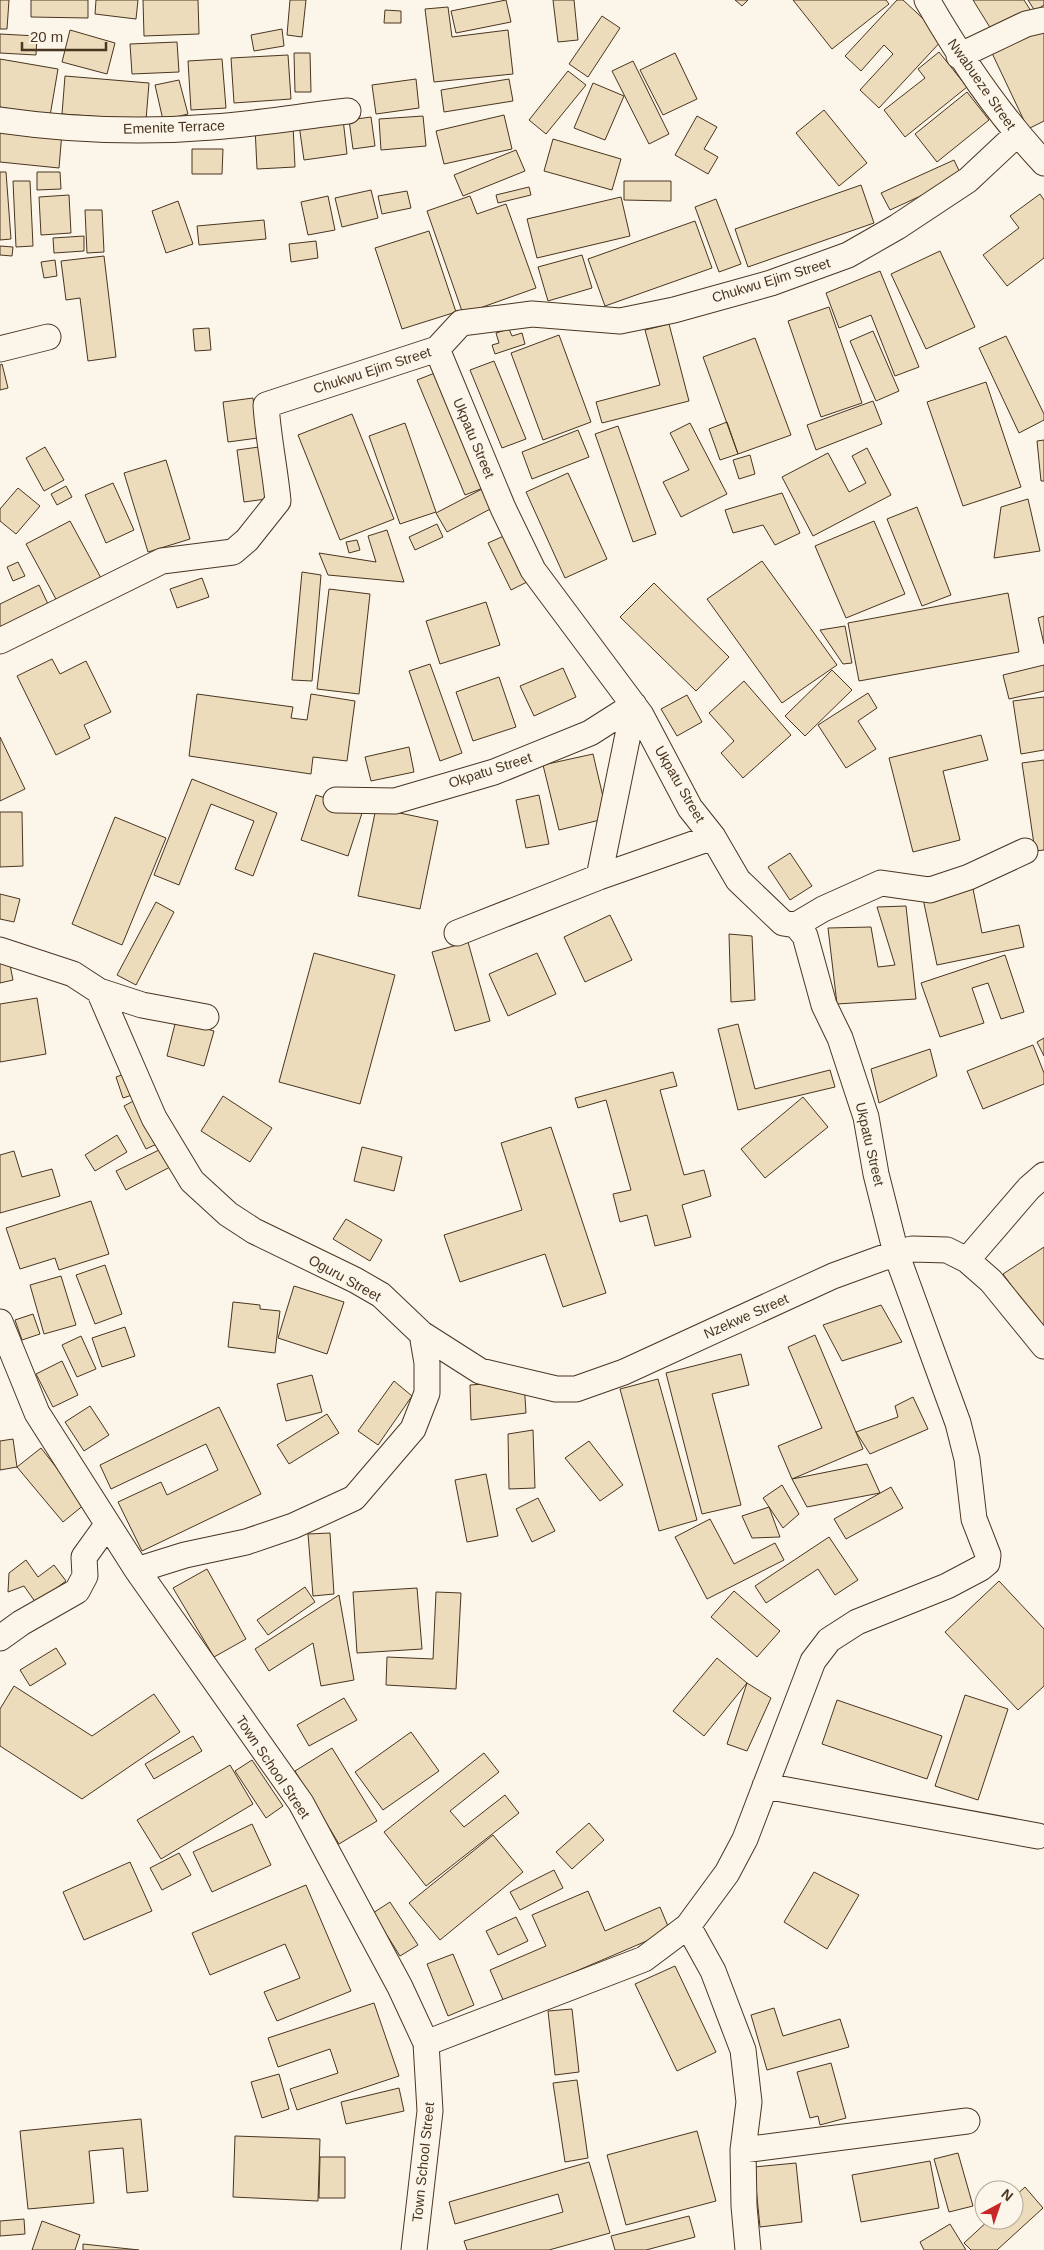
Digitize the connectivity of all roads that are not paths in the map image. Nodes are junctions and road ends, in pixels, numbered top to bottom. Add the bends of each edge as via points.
1 (927, 0) edge
2 (1044, 20) edge
3 (959, 56) junction
4 (348, 111) dead end
5 (0, 120) edge
6 (1017, 134) junction
7 (1044, 163) edge
8 (48, 337) dead end
9 (0, 349) edge
10 (437, 349) junction
11 (0, 641) edge
12 (634, 705) junction
13 (336, 800) dead end
14 (713, 837) junction
15 (1025, 852) dead end
16 (599, 877) junction
17 (796, 925) junction
18 (457, 933) dead end
19 (0, 950) edge
20 (99, 991) junction
21 (206, 1017) dead end
22 (1044, 1175) edge
23 (896, 1253) junction
24 (967, 1260) junction
25 (0, 1322) edge
26 (422, 1334) junction
27 (1044, 1346) edge
28 (107, 1525) junction
29 (136, 1570) junction
30 (0, 1638) edge
31 (765, 1786) junction
32 (1038, 1836) dead end
33 (688, 1926) junction
34 (426, 2043) junction
35 (967, 2121) dead end
36 (743, 2150) junction
37 (414, 2250) edge
38 (748, 2250) edge

1 - 3 street, Nwabueze Street
2 - 3 street via 1026,24
3 - 6 street, Nwabueze Street
4 - 5 street, Emenite Terrace via 158,130 57,128
6 - 7 street, Nwabueze Street
6 - 10 street, Chukwu Ejim Street via 968,180 848,256 771,283 674,310 620,321 532,314 461,323
8 - 9 street
10 - 11 street, Chukwu Ejim Street via 266,405 278,501 247,540 233,552 162,561
10 - 12 street, Ukpatu Street via 503,508 533,570
12 - 13 street, Okpatu Street via 590,733 494,772 395,801
12 - 14 street, Ukpatu Street via 690,808
12 - 16 street
14 - 16 street
14 - 17 street, Ukpatu Street via 738,880 782,923
15 - 17 street via 969,878 930,890 881,884 823,909
16 - 18 street
17 - 23 street, Ukpatu Street via 805,936 824,1005 840,1038 866,1117 876,1174
19 - 20 street via 73,974
20 - 21 street via 142,1005
20 - 26 street, Oguru Street via 154,1118 192,1181 228,1214 254,1231 380,1295
22 - 24 street
23 - 24 street, Nzekwe Street via 912,1249 947,1250
23 - 26 street, Nzekwe Street via 833,1276 624,1372 576,1389 556,1389 480,1371
23 - 31 street, Ukpatu Street via 958,1423 967,1459 974,1519 988,1555 987,1563 947,1586 857,1622 829,1640 813,1661
24 - 27 street, Nzekwe Street via 991,1281
25 - 28 street, Town School Street via 37,1413
26 - 29 street via 427,1363 427,1393 413,1429 354,1498 293,1526 246,1542
28 - 29 street, Town School Street
28 - 30 street via 84,1557 85,1576 77,1591
29 - 34 street, Town School Street via 301,1803 400,1987
31 - 32 street
31 - 33 street via 745,1839 727,1873
33 - 34 street via 644,1958
33 - 36 street via 713,1971 743,2050 749,2102
34 - 37 street, Town School Street via 430,2111
35 - 36 street
36 - 38 street

